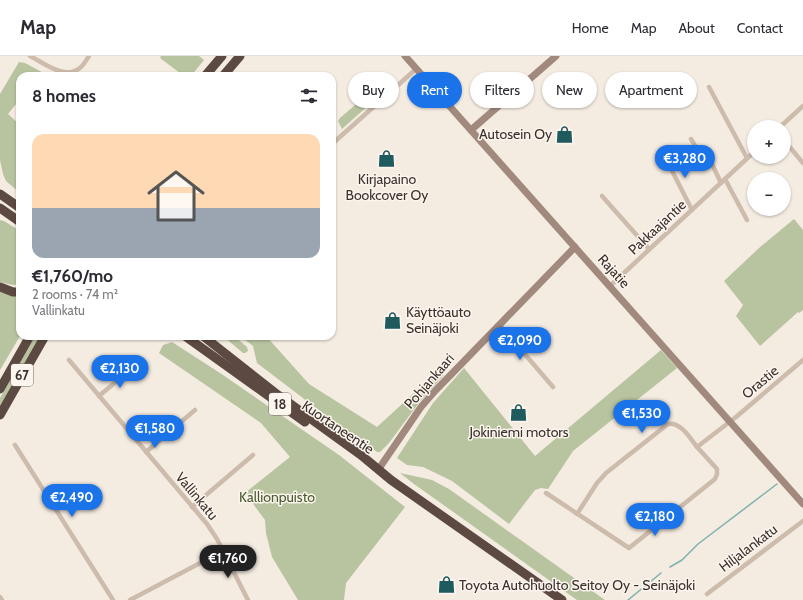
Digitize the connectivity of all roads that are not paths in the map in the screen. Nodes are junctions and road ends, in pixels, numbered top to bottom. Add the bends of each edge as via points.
1 (30, 56) edge
2 (89, 56) edge
3 (222, 56) edge
4 (240, 56) edge
5 (405, 56) edge
6 (556, 56) edge
7 (416, 69) junction
8 (62, 72) edge
9 (70, 72) edge
10 (208, 72) edge
11 (226, 72) edge
12 (709, 87) dead end
13 (803, 106) edge
14 (788, 120) edge
15 (471, 130) junction
16 (691, 139) dead end
17 (336, 140) edge
18 (791, 149) edge
19 (664, 155) dead end
20 (747, 158) joint
21 (803, 164) edge
22 (723, 181) junction
23 (0, 194) edge
24 (602, 196) dead end
25 (16, 205) edge
26 (0, 208) edge
27 (692, 210) junction
28 (16, 219) edge
29 (747, 220) dead end
30 (575, 246) junction
31 (649, 249) junction
32 (610, 286) junction
33 (0, 287) edge
34 (16, 292) edge
35 (499, 324) junction
36 (28, 340) edge
37 (43, 340) edge
38 (191, 340) edge
39 (208, 340) edge
40 (68, 360) dead end
41 (803, 360) edge
42 (131, 369) dead end
43 (553, 387) dead end
44 (0, 389) edge
45 (99, 396) junction
46 (195, 410) dead end
47 (0, 415) edge
48 (731, 421) junction
49 (15, 445) dead end
50 (698, 446) junction
51 (146, 452) junction
52 (253, 455) dead end
53 (378, 470) junction
54 (546, 493) dead end
55 (803, 504) edge
56 (192, 507) junction
57 (577, 514) junction
58 (803, 521) edge
59 (223, 551) junction
60 (707, 594) dead end
61 (0, 596) edge
62 (2, 600) edge
63 (113, 600) edge
64 (130, 600) edge
65 (248, 600) edge
66 (562, 600) edge

1 - 8 street
2 - 9 street via 81,67
3 - 10 highway
4 - 11 highway
5 - 7 street, Rajatie
6 - 15 street
7 - 15 street, Rajatie
7 - 17 street
12 - 20 street
13 - 14 street
15 - 30 street, Rajatie
16 - 22 street via 697,149 705,153
18 - 21 street
19 - 27 street
20 - 22 street, Pakkaajantie
22 - 27 street, Pakkaajantie
22 - 29 street
23 - 25 highway
24 - 31 street
26 - 28 highway
27 - 31 street, Pakkaajantie
30 - 32 street, Rajatie
30 - 35 street, Pohjankaari
31 - 32 street, Pakkaajantie
32 - 48 street, Rajatie
33 - 34 highway
35 - 43 street
35 - 53 street, Pohjankaari via 421,407
36 - 44 highway, 67
37 - 47 highway, 67
38 - 53 highway, Kuortaneentie / 18 via 358,460
39 - 53 highway, Kuortaneentie / 18
40 - 45 street, Vallinkatu
41 - 48 street, Orastie
42 - 45 street
45 - 51 street, Vallinkatu
46 - 51 street
48 - 50 street, Orastie
48 - 55 street, Rajatie
49 - 63 street
50 - 57 street via 678,425 668,424 606,473
50 - 57 street via 717,469 715,479 629,548
51 - 56 street, Vallinkatu
52 - 56 street
53 - 66 highway, Kuortaneentie / 18
54 - 57 street
56 - 59 street, Vallinkatu via 217,539
58 - 60 street, Hiljalankatu
59 - 64 street
59 - 65 street, Vallinkatu
61 - 62 street

